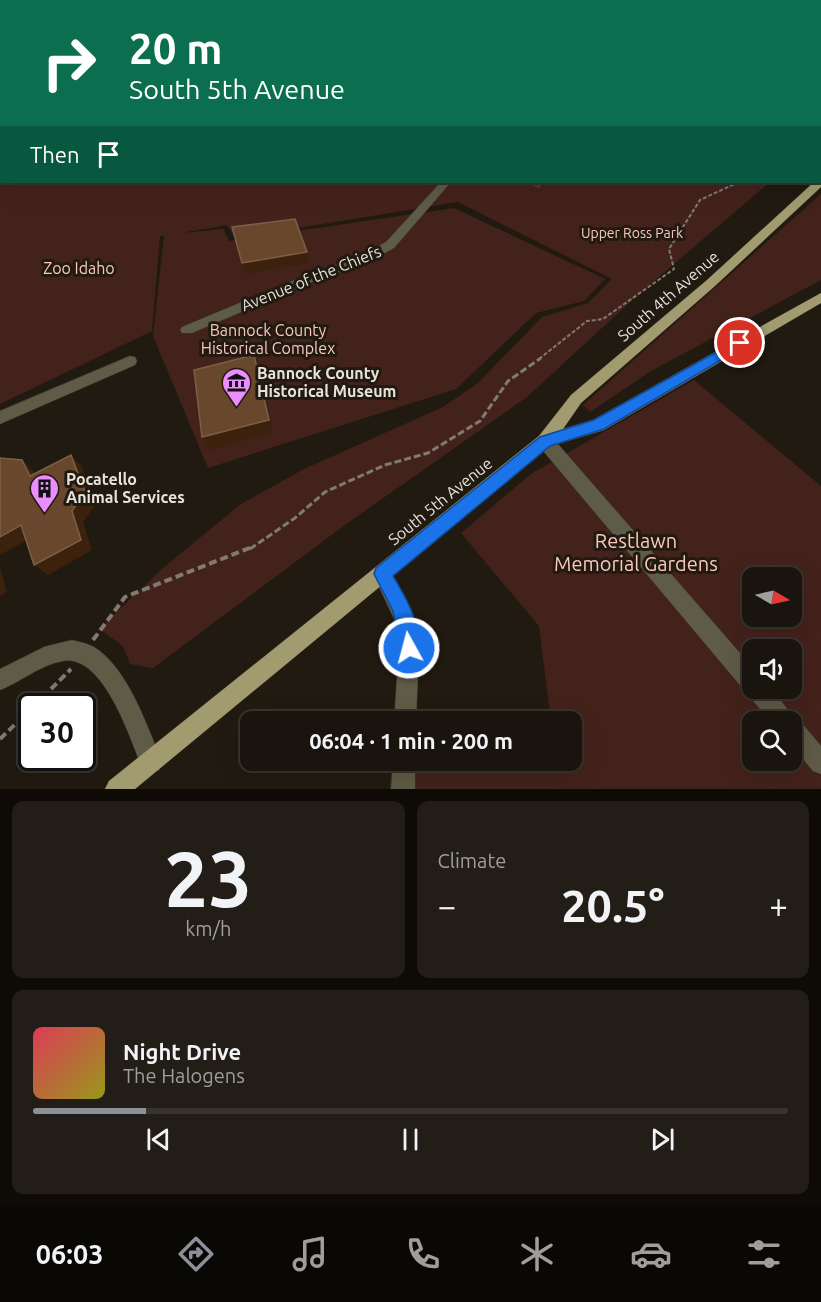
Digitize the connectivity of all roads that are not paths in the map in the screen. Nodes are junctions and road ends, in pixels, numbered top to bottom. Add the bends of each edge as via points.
1 (445, 183) edge
2 (818, 183) edge
3 (821, 297) edge
4 (187, 330) dead end
5 (130, 361) dead end
6 (0, 418) edge
7 (545, 441) junction
8 (382, 574) junction
9 (742, 671) edge
10 (0, 680) edge
11 (766, 699) edge
12 (406, 711) edge
13 (776, 711) edge
14 (802, 741) edge
15 (151, 762) junction
16 (821, 763) edge
17 (404, 771) edge
18 (117, 789) edge
19 (403, 789) edge

1 - 4 street, Avenue of the Chiefs via 390,245 362,260
2 - 7 main road, South 4th Avenue via 711,283 576,399
3 - 7 main road, South 5th Avenue via 598,425
5 - 6 street
7 - 8 main road, South 5th Avenue
7 - 9 street
8 - 12 street via 406,622 409,648
8 - 15 main road, South 5th Avenue
10 - 15 street via 52,654 85,652 95,658 116,685
11 - 13 street
14 - 16 street
15 - 18 main road, South 5th Avenue
17 - 19 street

